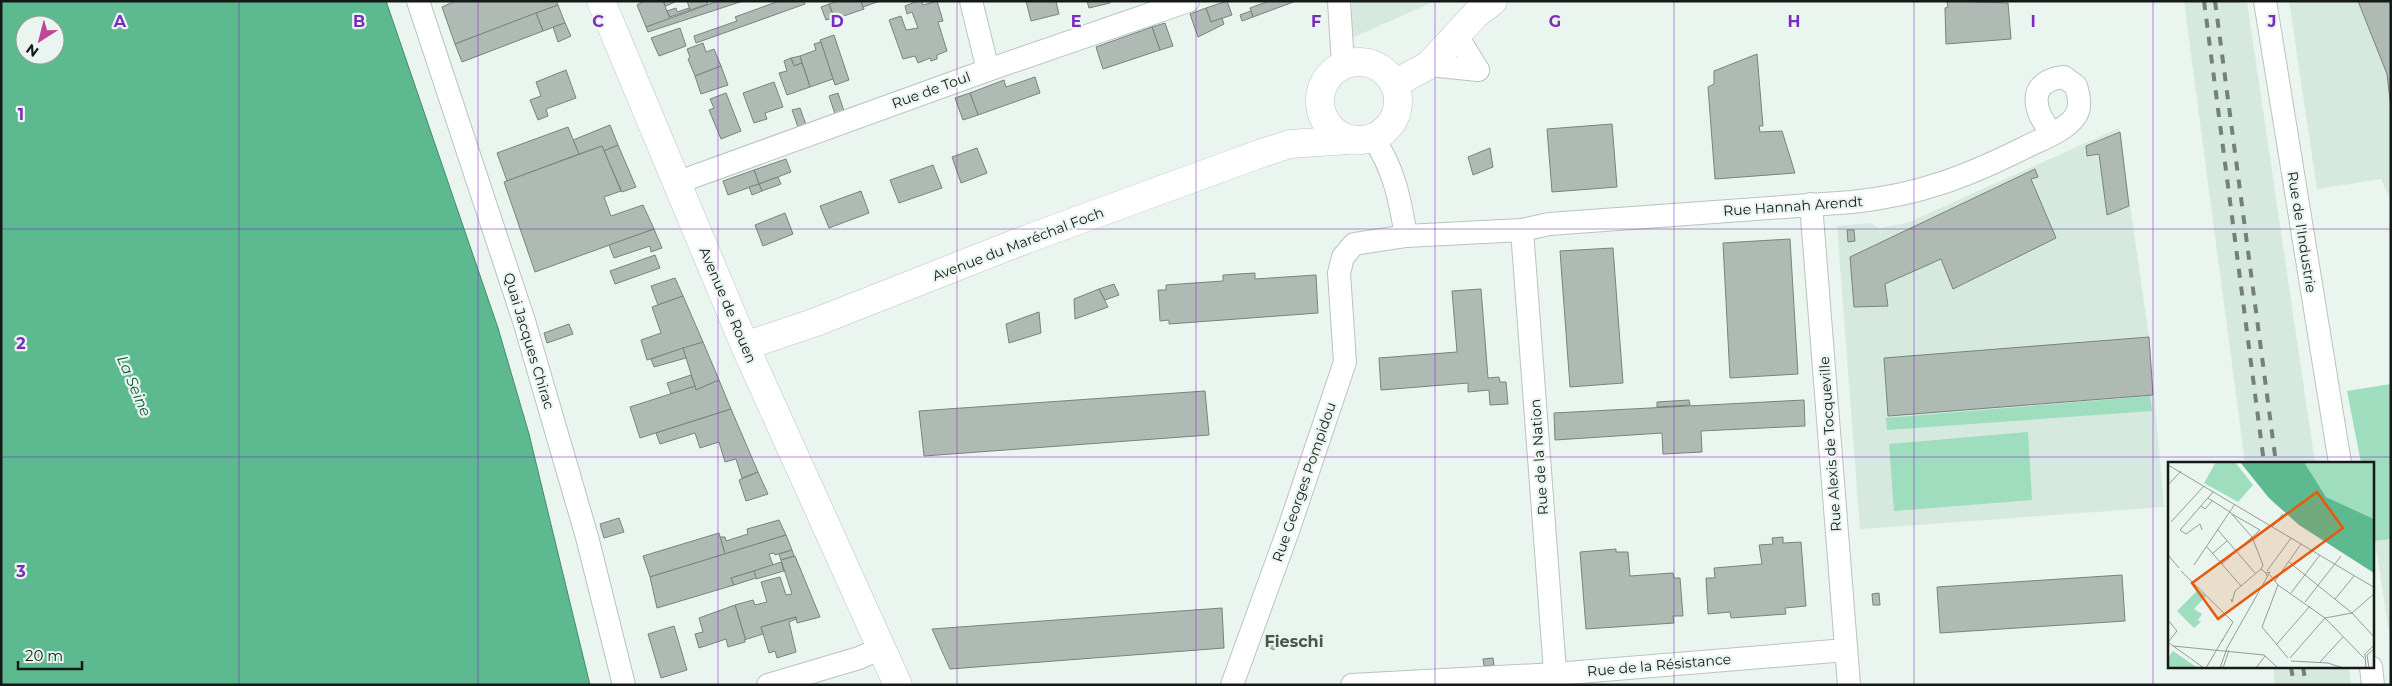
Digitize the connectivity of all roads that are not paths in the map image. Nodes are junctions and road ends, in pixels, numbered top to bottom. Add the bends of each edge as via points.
1 (418, 1) edge
2 (601, 1) edge
3 (971, 1) edge
4 (1188, 1) edge
5 (1339, 1) edge
6 (1493, 1) edge
7 (2265, 1) edge
8 (1457, 36) junction
9 (1343, 65) junction
10 (1429, 66) junction
11 (988, 70) junction
12 (1394, 84) junction
13 (1320, 105) junction
14 (2052, 133) dead end
15 (1361, 139) junction
16 (1290, 144) junction
17 (676, 183) junction
18 (1812, 204) junction
19 (1522, 230) junction
20 (1406, 236) junction
21 (1339, 273) joint
22 (746, 346) junction
23 (2340, 462) edge
24 (878, 650) junction
25 (1846, 650) junction
26 (2371, 668) edge
27 (1556, 679) edge
28 (624, 685) edge
29 (768, 685) edge
30 (884, 685) edge
31 (898, 685) edge
32 (1232, 685) edge
33 (1352, 685) edge
34 (1849, 685) edge
35 (2374, 685) edge

1 - 28 street, Quai Jacques Chirac via 524,321 587,537
2 - 17 main road, Avenue de Rouen
3 - 11 street
4 - 11 street, Rue de Toul
5 - 9 street
6 - 8 main road via 1475,15
7 - 23 street, Rue de l'Industrie
8 - 10 main road
8 - 10 street via 1478,70
9 - 12 main road via 1360,62 1376,66
9 - 13 main road via 1326,80
10 - 12 main road
11 - 17 street, Rue de Toul
12 - 15 main road via 1398,111 1393,122 1384,132
13 - 15 main road via 1328,126
13 - 16 main road, Avenue du Maréchal Foch
14 - 18 street, Rue Hannah Arendt via 1982,170 1935,187 1886,198
15 - 16 main road, Avenue du Maréchal Foch
15 - 20 street via 1386,156 1394,177
16 - 22 main road, Avenue du Maréchal Foch
17 - 22 main road, Avenue de Rouen
18 - 19 street, Rue Hannah Arendt via 1549,224
18 - 25 street, Rue Alexis de Tocqueville
19 - 20 street, Rue Hannah Arendt
19 - 27 street, Rue de la Nation
20 - 21 street, Rue Hannah Arendt via 1354,244 1343,257
21 - 32 street, Rue Georges Pompidou via 1346,362
22 - 24 main road, Avenue de Rouen via 864,605
24 - 29 street
24 - 30 main road, Avenue de Rouen
24 - 31 main road, Avenue de Rouen
25 - 27 street, Rue de la Résistance
25 - 34 street, Rue Alexis de Tocqueville
26 - 35 street
27 - 33 street, Rue de la Résistance

